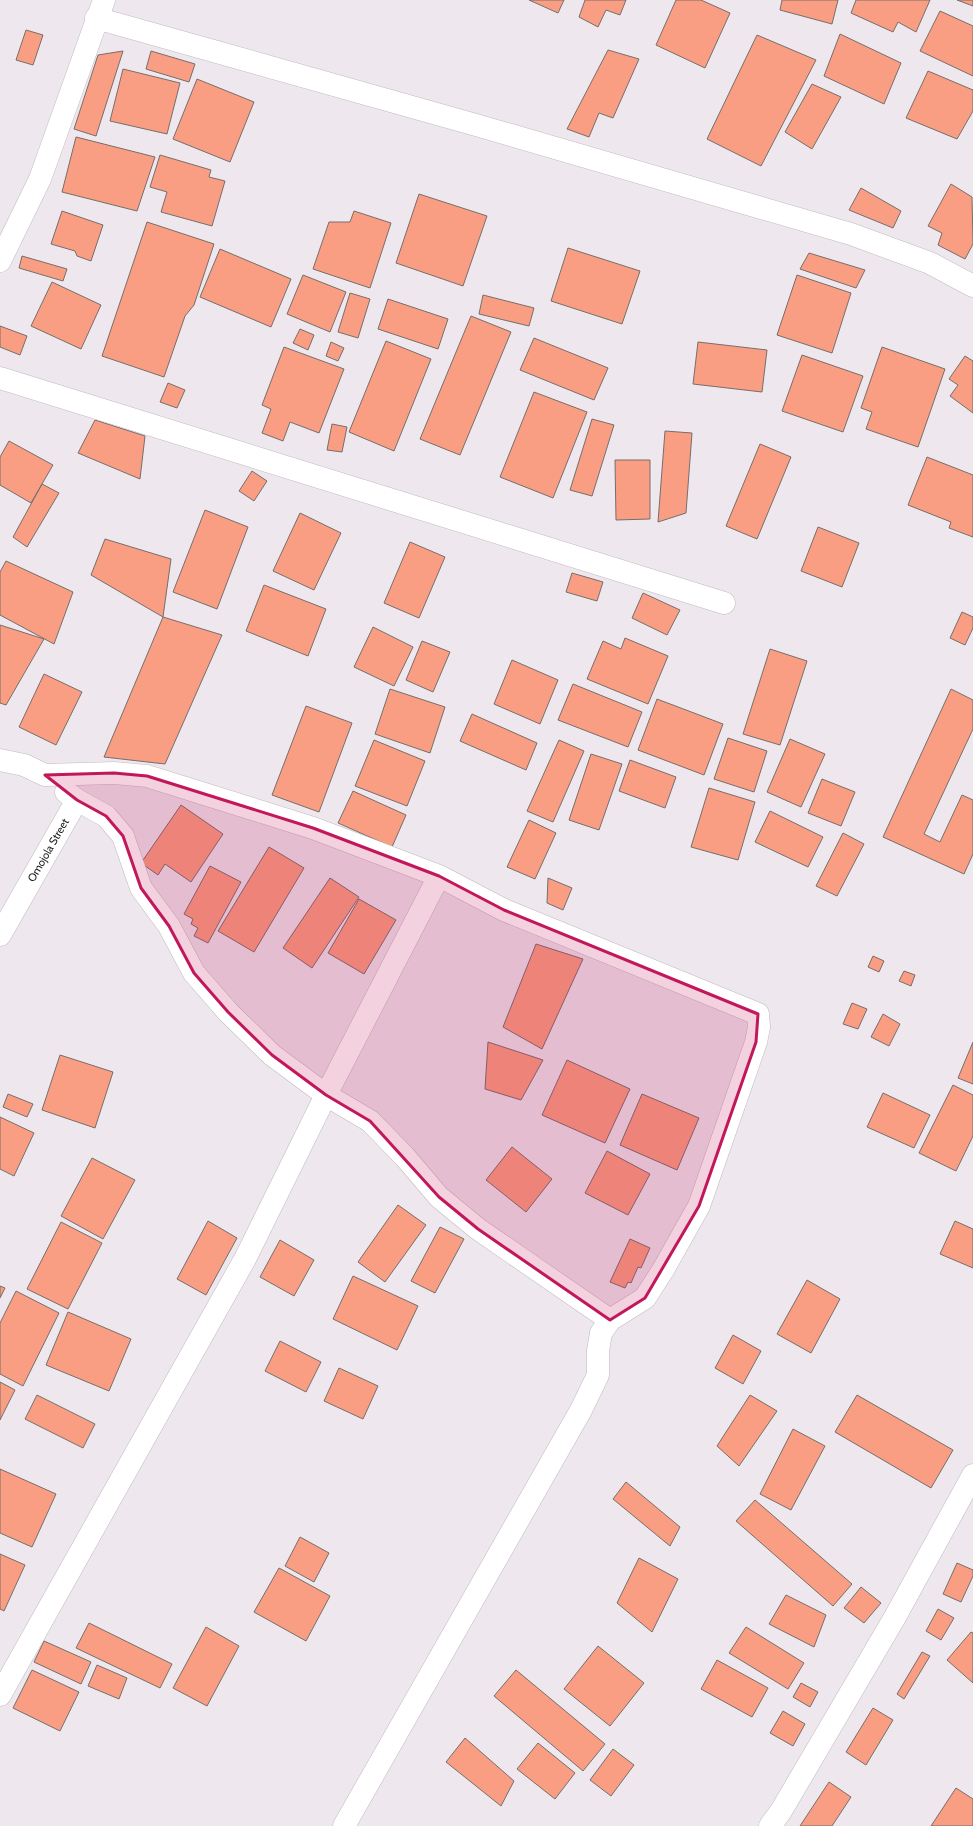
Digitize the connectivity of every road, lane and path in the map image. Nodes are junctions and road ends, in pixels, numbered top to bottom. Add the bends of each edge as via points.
1 (100, 9) edge
2 (0, 261) edge
3 (973, 286) edge
4 (0, 378) edge
5 (724, 603) dead end
6 (0, 760) edge
7 (45, 775) junction
8 (76, 800) junction
9 (439, 876) junction
10 (0, 935) edge
11 (326, 1094) junction
12 (610, 1320) junction
13 (973, 1475) edge
14 (0, 1695) edge
15 (344, 1826) edge
16 (770, 1826) edge

1 - 2 street via 40,178
1 - 3 street via 476,125 850,234 930,263
4 - 5 street
6 - 7 street via 24,765
7 - 8 street
7 - 9 street via 114,773 147,776 313,828
8 - 10 street, Omojola Street
8 - 11 street via 106,816 123,836 141,888 169,926 194,973 228,1012 272,1055
9 - 11 street
9 - 12 street via 504,910 758,1014 756,1042 699,1206 645,1298
11 - 12 street via 370,1121 439,1197 478,1229
11 - 14 street via 245,1259
12 - 15 street via 601,1333 598,1375 581,1410
13 - 16 street via 891,1624

